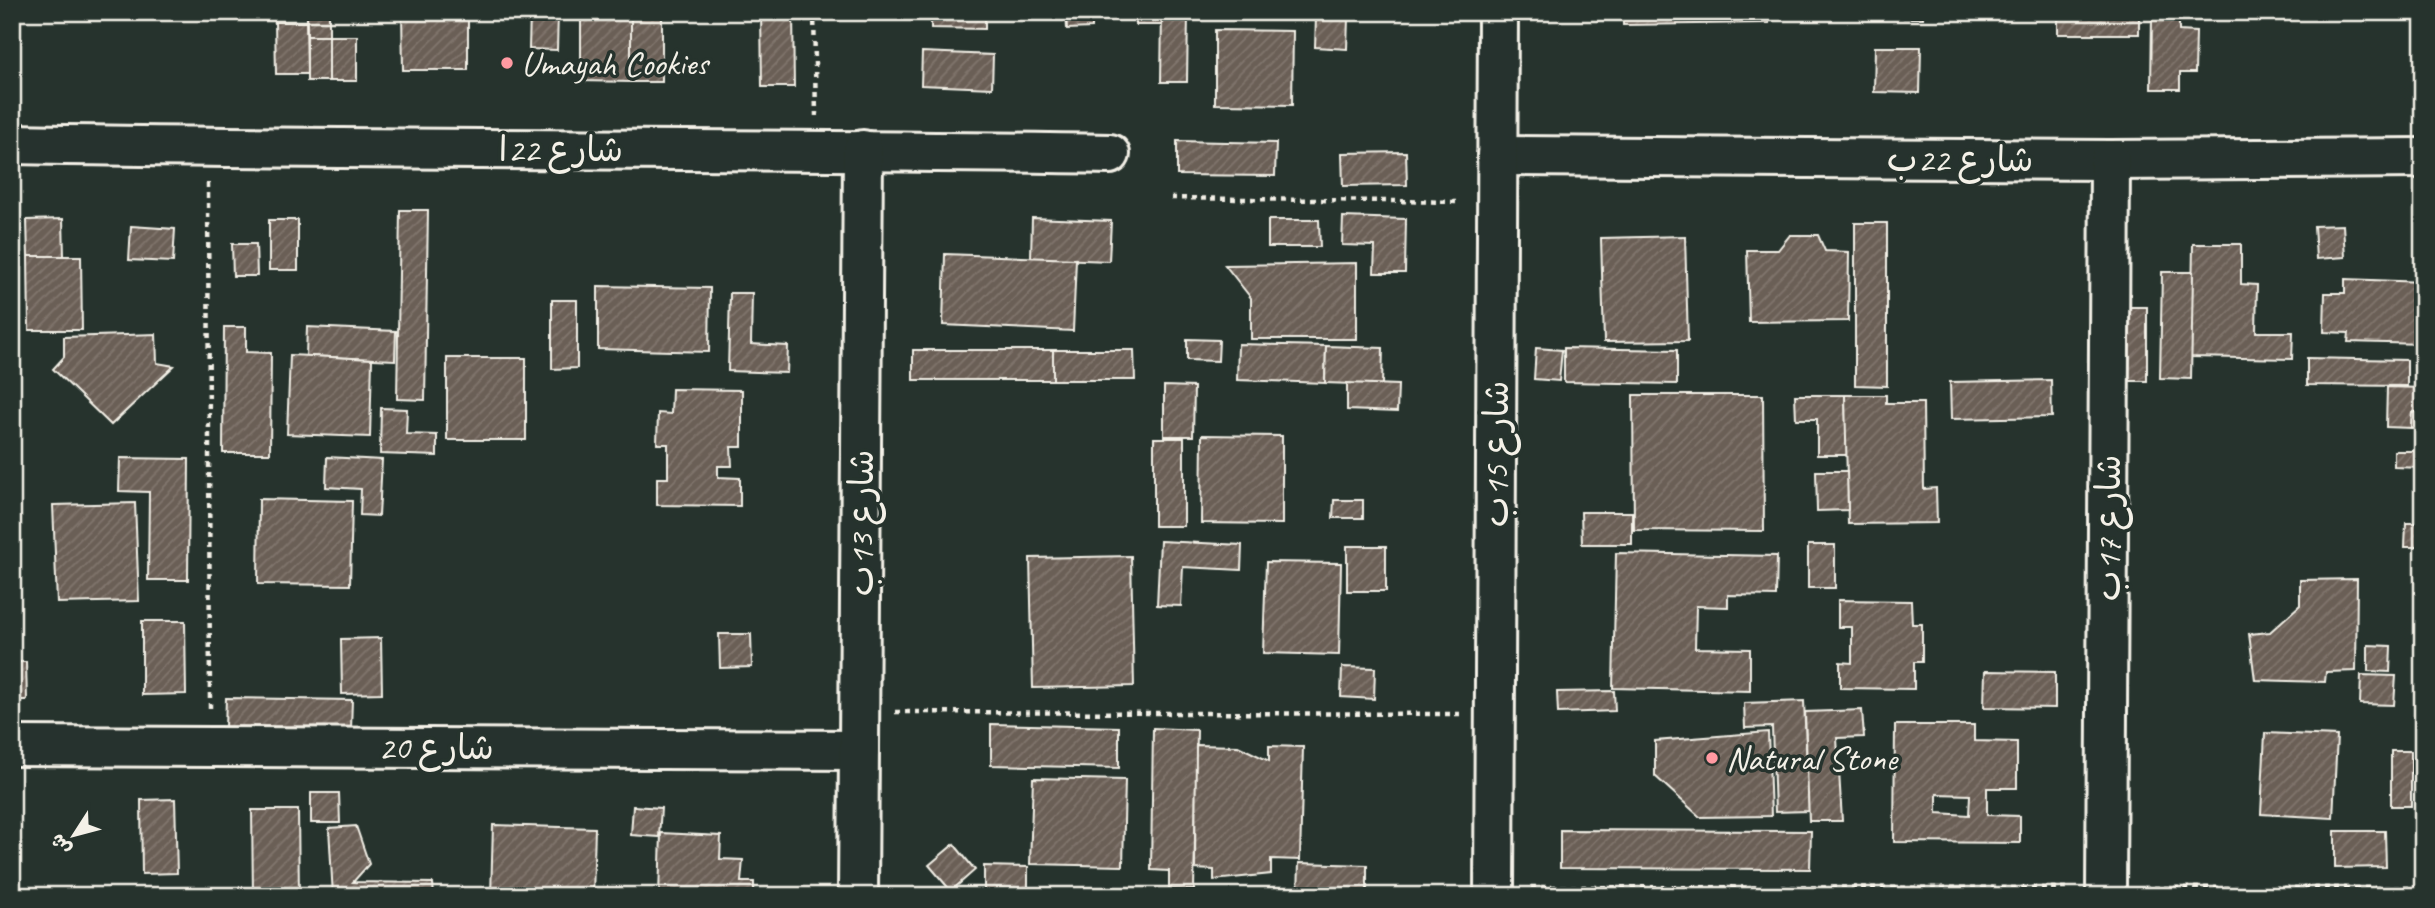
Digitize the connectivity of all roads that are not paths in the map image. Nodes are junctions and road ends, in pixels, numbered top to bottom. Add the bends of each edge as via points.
1 (1498, 12) edge
2 (12, 144) edge
3 (863, 150) junction
4 (1110, 154) dead end
5 (1497, 156) junction
6 (2423, 158) edge
7 (2110, 160) junction
8 (12, 746) edge
9 (859, 750) junction
10 (1494, 892) edge
11 (2106, 892) edge
12 (858, 896) edge

1 - 5 street, شارع 15ب
2 - 3 street, شارع 22ا
3 - 4 street, شارع 22ا
3 - 9 street, شارع 13ب
5 - 7 street, شارع 22ب
5 - 10 street, شارع 15ب
6 - 7 street, شارع 22ب
7 - 11 street, شارع 17ب
8 - 9 street, شارع 20
9 - 12 street, شارع 13ب

